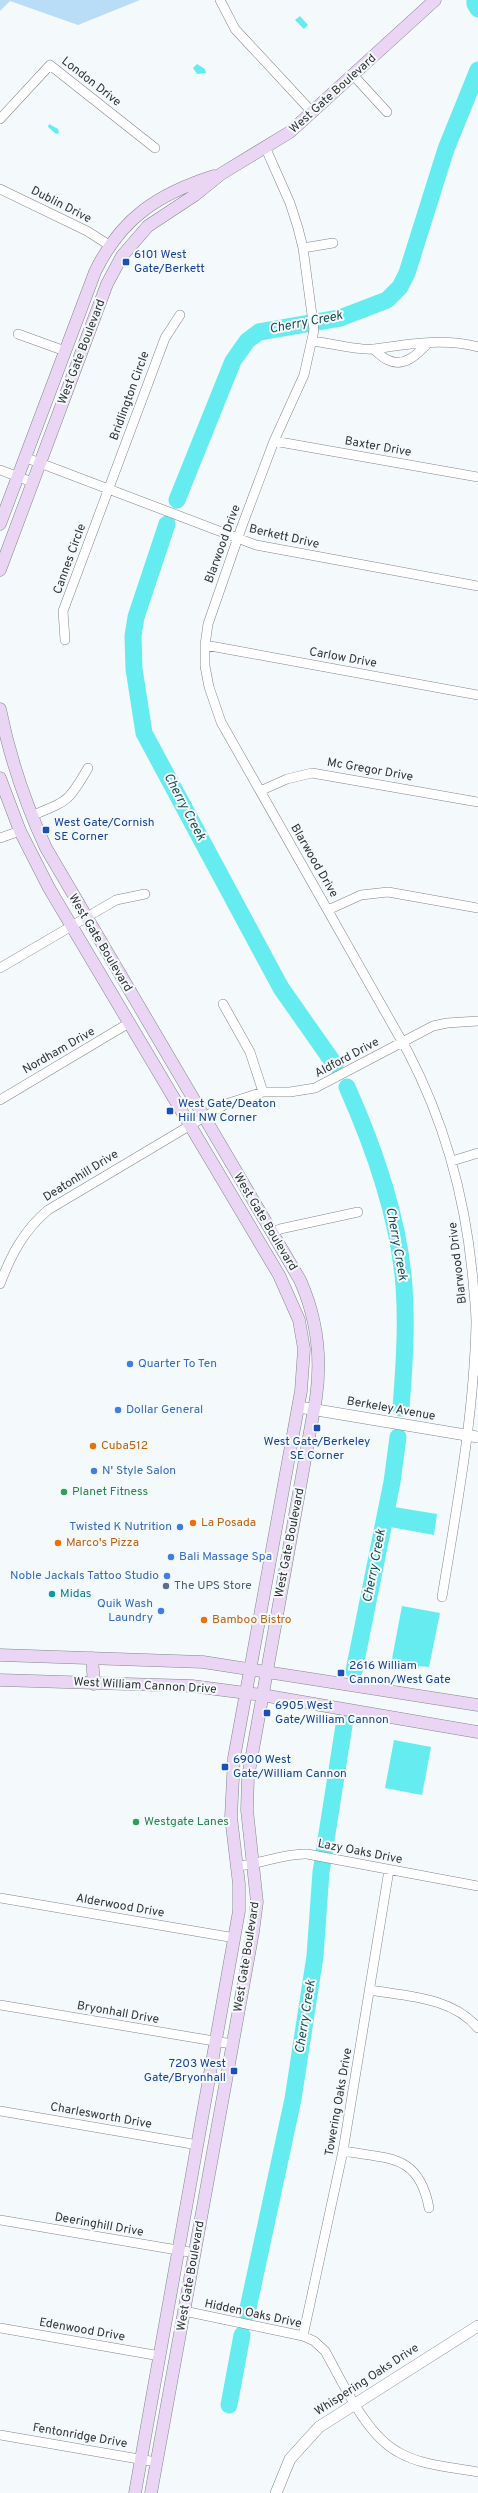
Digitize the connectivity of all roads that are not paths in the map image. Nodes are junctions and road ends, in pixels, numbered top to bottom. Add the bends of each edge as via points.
1 (220, 0) edge
2 (435, 0) edge
3 (354, 76) junction
4 (387, 112) dead end
5 (313, 113) junction
6 (0, 119) edge
7 (155, 148) dead end
8 (266, 149) junction
9 (221, 174) junction
10 (0, 189) edge
11 (333, 243) dead end
12 (109, 246) junction
13 (304, 248) junction
14 (180, 315) dead end
15 (18, 334) dead end
16 (313, 341) junction
17 (428, 343) junction
18 (478, 347) edge
19 (373, 349) junction
20 (65, 352) junction
21 (274, 441) junction
22 (24, 457) junction
23 (39, 463) junction
24 (0, 470) edge
25 (17, 477) junction
26 (478, 477) edge
27 (32, 482) junction
28 (108, 489) junction
29 (0, 524) edge
30 (237, 538) junction
31 (0, 570) edge
32 (478, 586) edge
33 (65, 640) dead end
34 (205, 645) junction
35 (478, 695) edge
36 (0, 709) edge
37 (88, 768) dead end
38 (0, 778) edge
39 (260, 791) junction
40 (478, 802) edge
41 (31, 816) junction
42 (20, 831) junction
43 (0, 838) edge
44 (145, 894) dead end
45 (478, 908) edge
46 (328, 910) junction
47 (85, 918) junction
48 (71, 926) junction
49 (0, 968) edge
50 (223, 1004) dead end
51 (478, 1021) edge
52 (129, 1023) junction
53 (402, 1042) junction
54 (263, 1092) junction
55 (0, 1100) edge
56 (203, 1116) junction
57 (189, 1124) junction
58 (478, 1153) edge
59 (452, 1161) junction
60 (358, 1212) dead end
61 (273, 1233) junction
62 (0, 1284) edge
63 (477, 1321) edge
64 (299, 1407) junction
65 (314, 1410) junction
66 (473, 1436) edge
67 (278, 1510) junction
68 (296, 1512) junction
69 (442, 1597) dead end
70 (0, 1655) edge
71 (92, 1658) junction
72 (251, 1669) junction
73 (267, 1672) junction
74 (0, 1680) edge
75 (94, 1684) junction
76 (247, 1693) junction
77 (262, 1695) junction
78 (478, 1705) edge
79 (478, 1732) edge
80 (253, 1864) junction
81 (238, 1866) junction
82 (389, 1870) junction
83 (478, 1886) edge
84 (0, 1898) edge
85 (235, 1938) junction
86 (370, 1990) junction
87 (0, 2004) edge
88 (478, 2028) edge
89 (217, 2042) junction
90 (232, 2044) junction
91 (0, 2111) edge
92 (198, 2145) junction
93 (343, 2151) junction
94 (429, 2208) dead end
95 (0, 2220) edge
96 (179, 2250) junction
97 (195, 2253) junction
98 (184, 2312) junction
99 (478, 2326) edge
100 (0, 2328) edge
101 (303, 2336) junction
102 (160, 2356) junction
103 (355, 2402) junction
104 (0, 2435) edge
105 (141, 2459) junction
106 (156, 2462) junction
107 (478, 2472) edge
108 (135, 2493) edge
109 (151, 2493) edge
110 (276, 2493) edge

1 - 5 street via 235,28
2 - 3 main road, West Gate Boulevard
3 - 4 street
3 - 5 main road, West Gate Boulevard
5 - 8 main road, West Gate Boulevard
6 - 7 street, London Drive via 50,65
8 - 9 main road, West Gate Boulevard
8 - 13 street, Blarwood Drive via 290,203
9 - 12 main road, West Gate Boulevard via 179,188 158,200 125,226
9 - 23 main road, West Gate Boulevard via 195,195 148,226 122,256 105,289
10 - 12 street, Dublin Drive via 87,231
11 - 13 street
12 - 20 main road, West Gate Boulevard via 95,272
13 - 16 street, Blarwood Drive via 313,313
14 - 28 street, Bridlington Circle via 165,338
15 - 20 street
16 - 19 street
16 - 21 street, Blarwood Drive via 304,375
17 - 18 street via 451,341
17 - 19 street
17 - 19 street via 414,357 394,362 388,361
20 - 22 main road, West Gate Boulevard
21 - 26 street, Baxter Drive
21 - 30 street, Blarwood Drive
22 - 23 street, Berkett Drive
22 - 25 main road, West Gate Boulevard
23 - 27 main road, West Gate Boulevard
23 - 28 street, Berkett Drive
24 - 25 street
25 - 27 street
25 - 29 main road, West Gate Boulevard
27 - 31 main road, West Gate Boulevard
28 - 30 street, Berkett Drive
28 - 33 street, Cannes Circle via 63,611
30 - 32 street, Berkett Drive via 292,553
30 - 34 street, Blarwood Drive via 210,614
34 - 35 street, Carlow Drive
34 - 39 street, Blarwood Drive via 205,666 214,704 221,722
36 - 41 main road, West Gate Boulevard via 14,769
37 - 41 street via 73,795
38 - 42 main road, West Gate Boulevard
39 - 40 street, Mc Gregor Drive via 287,779 312,773
39 - 46 street, Blarwood Drive
41 - 47 main road, West Gate Boulevard
42 - 43 street
42 - 48 main road, West Gate Boulevard
44 - 47 street via 125,897
45 - 46 street via 388,892 361,895
46 - 53 street, Blarwood Drive
47 - 48 street
47 - 56 main road, West Gate Boulevard
48 - 49 street
48 - 52 main road, West Gate Boulevard
50 - 54 street via 250,1052
51 - 53 street, Aldford Drive via 447,1022 433,1026
52 - 55 street, Nordham Drive
52 - 57 main road, West Gate Boulevard
53 - 54 street, Aldford Drive via 315,1088 290,1092
53 - 59 street, Blarwood Drive via 425,1089
54 - 56 street, Aldford Drive via 236,1099
56 - 57 street, Deatonhill Drive
56 - 61 main road, West Gate Boulevard
57 - 62 street, Deatonhill Drive via 43,1214 19,1242
57 - 64 main road, West Gate Boulevard via 290,1296 299,1320 304,1349
58 - 59 street
59 - 63 street, Blarwood Drive via 470,1247
60 - 61 street via 280,1229
61 - 65 main road, West Gate Boulevard via 300,1280 314,1321 320,1373
63 - 66 street, Blarwood Drive
64 - 65 street, Berkeley Avenue
64 - 67 main road, West Gate Boulevard
65 - 66 street, Berkeley Avenue
65 - 68 main road, West Gate Boulevard
66 - 69 street, Blarwood Drive
67 - 68 main road
67 - 72 main road, West Gate Boulevard
68 - 73 main road, West Gate Boulevard
70 - 71 main road, West William Cannon Drive
71 - 72 main road, West William Cannon Drive via 203,1662
71 - 75 main road
72 - 73 main road, West William Cannon Drive
72 - 76 main road, West Gate Boulevard
73 - 77 main road, West Gate Boulevard
73 - 78 main road, West William Cannon Drive
74 - 75 main road, West William Cannon Drive
75 - 76 main road, West William Cannon Drive via 192,1686
76 - 77 main road, West William Cannon Drive
76 - 81 main road, West Gate Boulevard via 234,1758 231,1795
77 - 79 main road, West William Cannon Drive
77 - 80 main road, West Gate Boulevard via 247,1786
80 - 81 street, Lazy Oaks Drive
80 - 82 street, Lazy Oaks Drive via 299,1854
80 - 90 main road, West Gate Boulevard via 257,1902
81 - 85 main road, West Gate Boulevard via 240,1898
82 - 83 street, Lazy Oaks Drive
82 - 86 street, Towering Oaks Drive
84 - 85 street, Alderwood Drive
85 - 89 main road, West Gate Boulevard
86 - 88 street via 431,2000 462,2015
86 - 93 street, Towering Oaks Drive
87 - 89 street, Bryonhall Drive
89 - 90 street, Bryonhall Drive
89 - 92 main road, West Gate Boulevard
90 - 97 main road, West Gate Boulevard
91 - 92 street, Charlesworth Drive
92 - 96 main road, West Gate Boulevard
93 - 94 street via 393,2160 413,2170 421,2179
93 - 101 street, Towering Oaks Drive
95 - 96 street, Deeringhill Drive
96 - 97 street, Deeringhill Drive
96 - 102 main road, West Gate Boulevard
97 - 98 main road, West Gate Boulevard
98 - 101 street, Hidden Oaks Drive
98 - 106 main road, West Gate Boulevard
99 - 103 street, Whispering Oaks Drive
100 - 102 street, Edenwood Drive
101 - 103 street, Hidden Oaks Drive via 314,2341 325,2352
102 - 105 main road, West Gate Boulevard
103 - 107 street, Hidden Oaks Drive via 371,2427 397,2452 429,2463
103 - 110 street, Whispering Oaks Drive via 308,2436 285,2469
104 - 105 street, Fentonridge Drive
105 - 106 street, Fentonridge Drive
105 - 108 main road, West Gate Boulevard
106 - 109 main road, West Gate Boulevard

